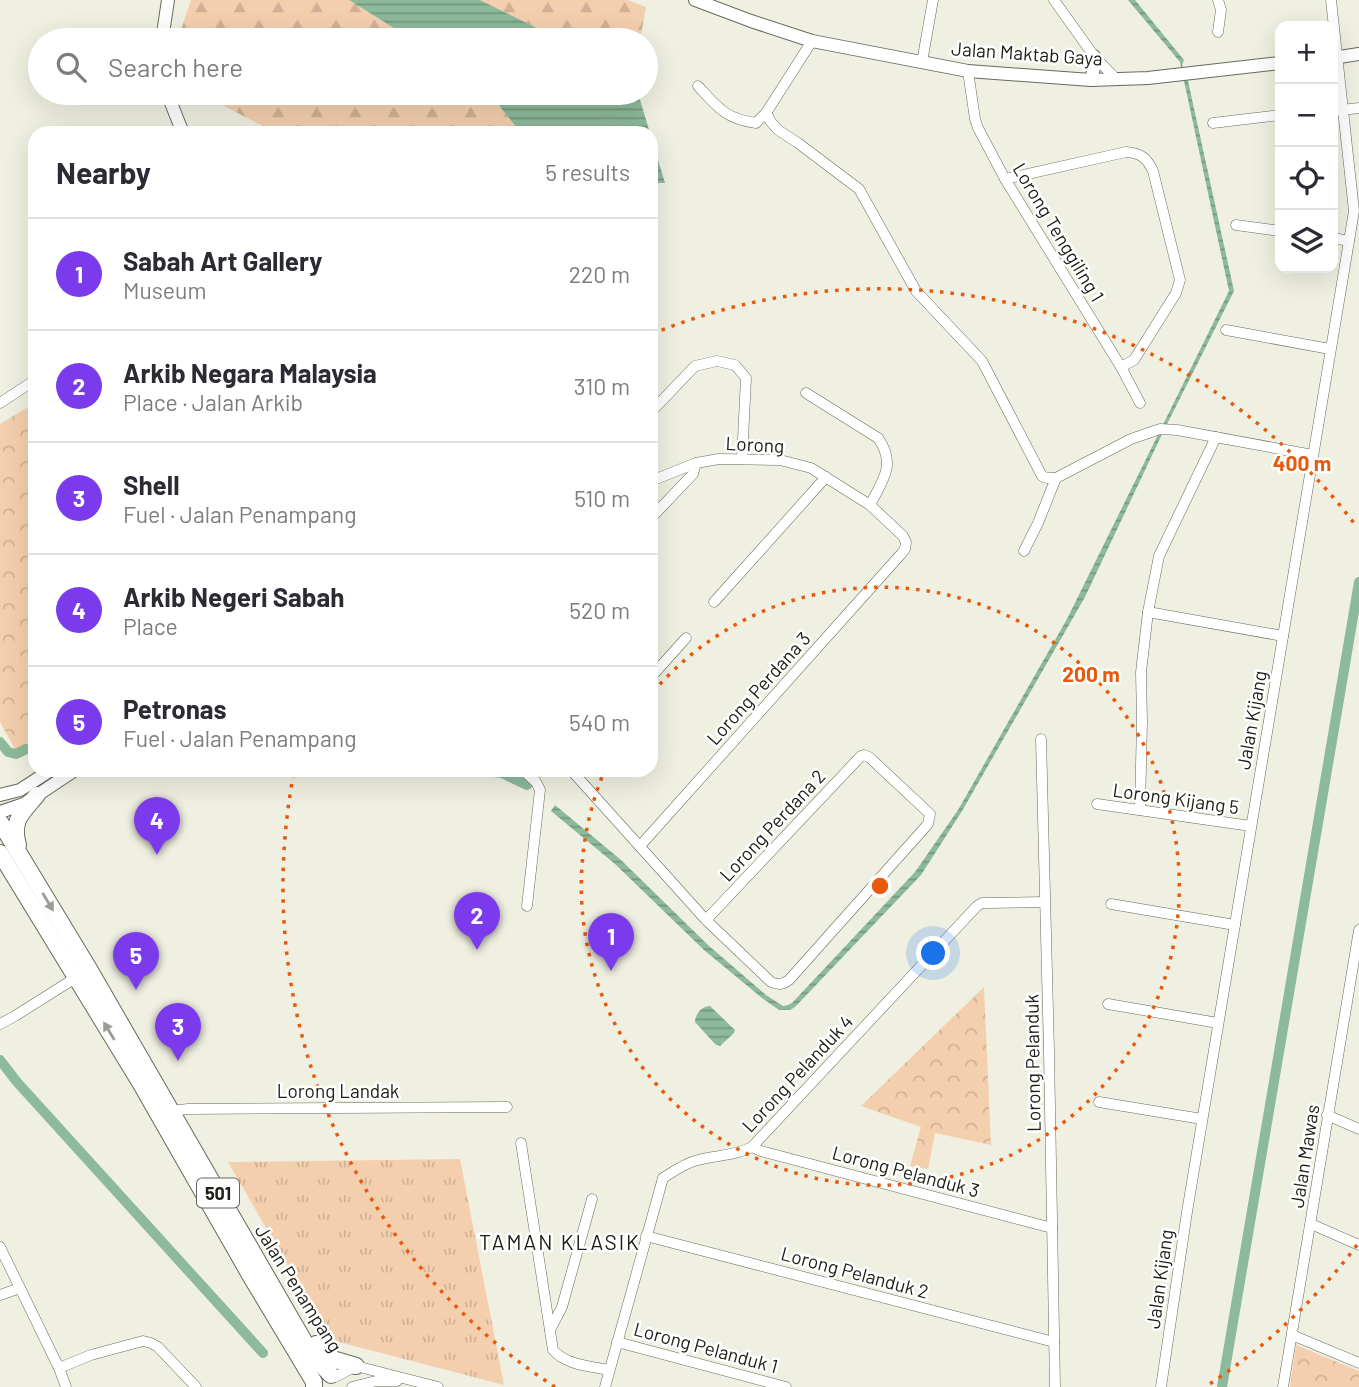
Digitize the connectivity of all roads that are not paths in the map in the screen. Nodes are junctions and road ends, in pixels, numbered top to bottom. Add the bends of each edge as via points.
1 (168, 0) edge
2 (695, 0) edge
3 (933, 0) edge
4 (1054, 0) edge
5 (1217, 0) edge
6 (1331, 0) edge
7 (1332, 21) edge
8 (164, 28) edge
9 (1218, 32) dead end
10 (811, 41) junction
11 (1359, 54) edge
12 (1094, 56) junction
13 (1338, 58) edge
14 (922, 62) junction
15 (1275, 64) edge
16 (968, 71) junction
17 (1116, 79) junction
18 (1091, 80) junction
19 (698, 86) dead end
20 (172, 105) edge
21 (1359, 108) edge
22 (1338, 110) edge
23 (766, 113) junction
24 (1275, 116) edge
25 (1213, 123) dead end
26 (180, 126) edge
27 (1005, 179) junction
28 (1236, 225) dead end
29 (1275, 230) edge
30 (1338, 239) edge
31 (1349, 241) junction
32 (1226, 330) dead end
33 (1330, 349) junction
34 (1121, 367) junction
35 (28, 384) edge
36 (806, 393) dead end
37 (0, 402) edge
38 (1140, 403) dead end
39 (658, 405) edge
40 (1216, 437) junction
41 (1313, 455) junction
42 (743, 459) junction
43 (696, 463) junction
44 (826, 477) junction
45 (658, 478) edge
46 (1056, 478) junction
47 (870, 505) junction
48 (658, 511) edge
49 (1024, 551) dead end
50 (902, 553) joint
51 (714, 602) dead end
52 (1148, 612) junction
53 (1283, 636) junction
54 (686, 638) dead end
55 (658, 669) edge
56 (1041, 739) dead end
57 (40, 777) edge
58 (64, 777) edge
59 (531, 777) edge
60 (578, 777) edge
61 (20, 790) junction
62 (0, 795) edge
63 (37, 795) junction
64 (1097, 804) dead end
65 (15, 808) junction
66 (1140, 810) junction
67 (0, 812) edge
68 (0, 822) edge
69 (1251, 826) junction
70 (640, 846) junction
71 (0, 853) edge
72 (23, 860) junction
73 (1044, 902) junction
74 (1111, 904) dead end
75 (527, 906) dead end
76 (706, 920) junction
77 (1235, 925) junction
78 (1359, 930) edge
79 (83, 973) junction
80 (1108, 1004) dead end
81 (1346, 1004) junction
82 (1359, 1009) edge
83 (1218, 1023) junction
84 (0, 1024) edge
85 (141, 1084) junction
86 (1099, 1102) dead end
87 (506, 1107) dead end
88 (170, 1111) junction
89 (1327, 1115) junction
90 (1202, 1119) junction
91 (1359, 1129) edge
92 (167, 1130) junction
93 (521, 1143) dead end
94 (752, 1147) junction
95 (592, 1199) dead end
96 (1311, 1224) junction
97 (1052, 1228) junction
98 (646, 1236) junction
99 (1359, 1245) edge
100 (0, 1247) edge
101 (265, 1275) junction
102 (20, 1288) junction
103 (0, 1295) edge
104 (550, 1331) junction
105 (1292, 1335) junction
106 (617, 1342) junction
107 (1054, 1342) junction
108 (1359, 1363) edge
109 (356, 1366) junction
110 (60, 1368) junction
111 (609, 1370) junction
112 (336, 1380) edge
113 (425, 1384) junction
114 (66, 1387) edge
115 (196, 1387) edge
116 (315, 1387) edge
117 (352, 1387) edge
118 (438, 1387) edge
119 (605, 1387) edge
120 (786, 1387) edge
121 (1055, 1387) edge
122 (1161, 1387) edge
123 (1283, 1387) edge

1 - 8 street
2 - 10 street, Jalan Maktab Gaya
3 - 14 street
4 - 12 street
5 - 9 street via 1221,10
6 - 7 street, Jalan Kijang
10 - 14 street, Jalan Maktab Gaya
10 - 23 street
11 - 13 street
12 - 17 street
12 - 18 street
14 - 16 street, Jalan Maktab Gaya
15 - 17 street, Jalan Maktab Gaya
16 - 18 street, Jalan Maktab Gaya
16 - 27 street, Lorong Tenggiling 1 via 978,128
17 - 18 street, Jalan Maktab Gaya
19 - 23 street via 734,119 757,122
20 - 26 street
21 - 22 street
22 - 31 street, Jalan Kijang via 1354,211
23 - 46 street via 778,130 859,189 916,291 982,361 1042,476
24 - 25 street
27 - 34 street, Lorong Tenggiling 1
27 - 34 street via 1126,152 1144,156 1149,162 1180,280 1134,360
28 - 29 street
30 - 31 street
31 - 33 street, Jalan Kijang
32 - 33 street
33 - 41 street, Jalan Kijang
34 - 38 street, Lorong Tenggiling 1
35 - 37 street
36 - 47 street via 884,446 887,472
39 - 42 street via 695,366 717,361 735,365 746,378
40 - 41 street
40 - 46 street via 1160,429
40 - 52 street via 1159,556
41 - 53 street, Jalan Kijang
42 - 43 street, Lorong
42 - 44 street, Lorong via 780,460
43 - 45 street, Lorong
43 - 48 street via 693,474
44 - 47 street, Lorong
44 - 51 street
46 - 49 street
47 - 50 street, Lorong via 903,536
50 - 70 street, Lorong Perdana 3
52 - 53 street
52 - 66 street via 1141,672
53 - 69 street, Jalan Kijang
54 - 55 street
56 - 73 street, Lorong Pelanduk
57 - 61 street
58 - 63 street
59 - 75 street via 540,790
60 - 70 street
61 - 62 street
61 - 65 street via 4,800 7,808
63 - 65 street
63 - 72 main road via 15,826
64 - 66 street, Lorong Kijang 5
65 - 67 street
66 - 69 street, Lorong Kijang 5
68 - 72 main road, Jalan Penampang / 501
69 - 77 street, Jalan Kijang
70 - 76 street
71 - 79 main road, Jalan Penampang / 501
72 -> 79 main road, Jalan Penampang / 501
73 - 94 street, Lorong Pelanduk 4 via 976,906
73 - 97 street, Lorong Pelanduk
74 - 77 street
76 - 76 street, Lorong Perdana 2 via 861,755 869,757 930,814 928,824 783,984 771,982
77 - 83 street, Jalan Kijang
78 - 81 street, Jalan Mawas
79 - 84 street
85 -> 79 main road, Jalan Penampang / 501
79 - 88 main road, Jalan Penampang / 501
80 - 83 street
81 - 82 street
81 - 89 street, Jalan Mawas
83 - 90 street, Jalan Kijang
85 - 88 main road
85 - 92 main road, Jalan Penampang / 501
86 - 90 street
87 - 88 street, Lorong Landak
88 - 92 main road
88 - 101 main road, Jalan Penampang / 501
89 - 91 street
89 - 96 street, Jalan Mawas
90 - 122 street, Jalan Kijang
92 - 116 main road, Jalan Penampang / 501
93 - 104 street
94 - 97 street, Lorong Pelanduk 3
94 - 98 street, Lorong Pelanduk 4 via 696,1160 663,1178
95 - 104 street via 562,1307
96 - 99 street
96 - 105 street, Jalan Mawas
97 - 107 street, Lorong Pelanduk
98 - 106 street, Lorong Pelanduk 4
98 - 107 street, Lorong Pelanduk 2
100 - 102 street
101 - 109 main road via 290,1303 323,1354
101 - 112 main road, Jalan Penampang / 501 via 312,1355
102 - 103 street
102 - 110 street
104 - 111 street via 559,1357
105 - 108 street
105 - 123 street, Jalan Mawas
106 - 111 street, Lorong Pelanduk 4
106 - 120 street, Lorong Pelanduk 1
107 - 121 street, Lorong Pelanduk
109 - 112 street
109 - 113 street
110 - 114 street
110 - 115 street via 143,1341 158,1347
111 - 119 street, Lorong Pelanduk 4
112 - 116 main road, Jalan Penampang / 501 via 320,1378
113 - 117 street via 389,1380
113 - 118 street

